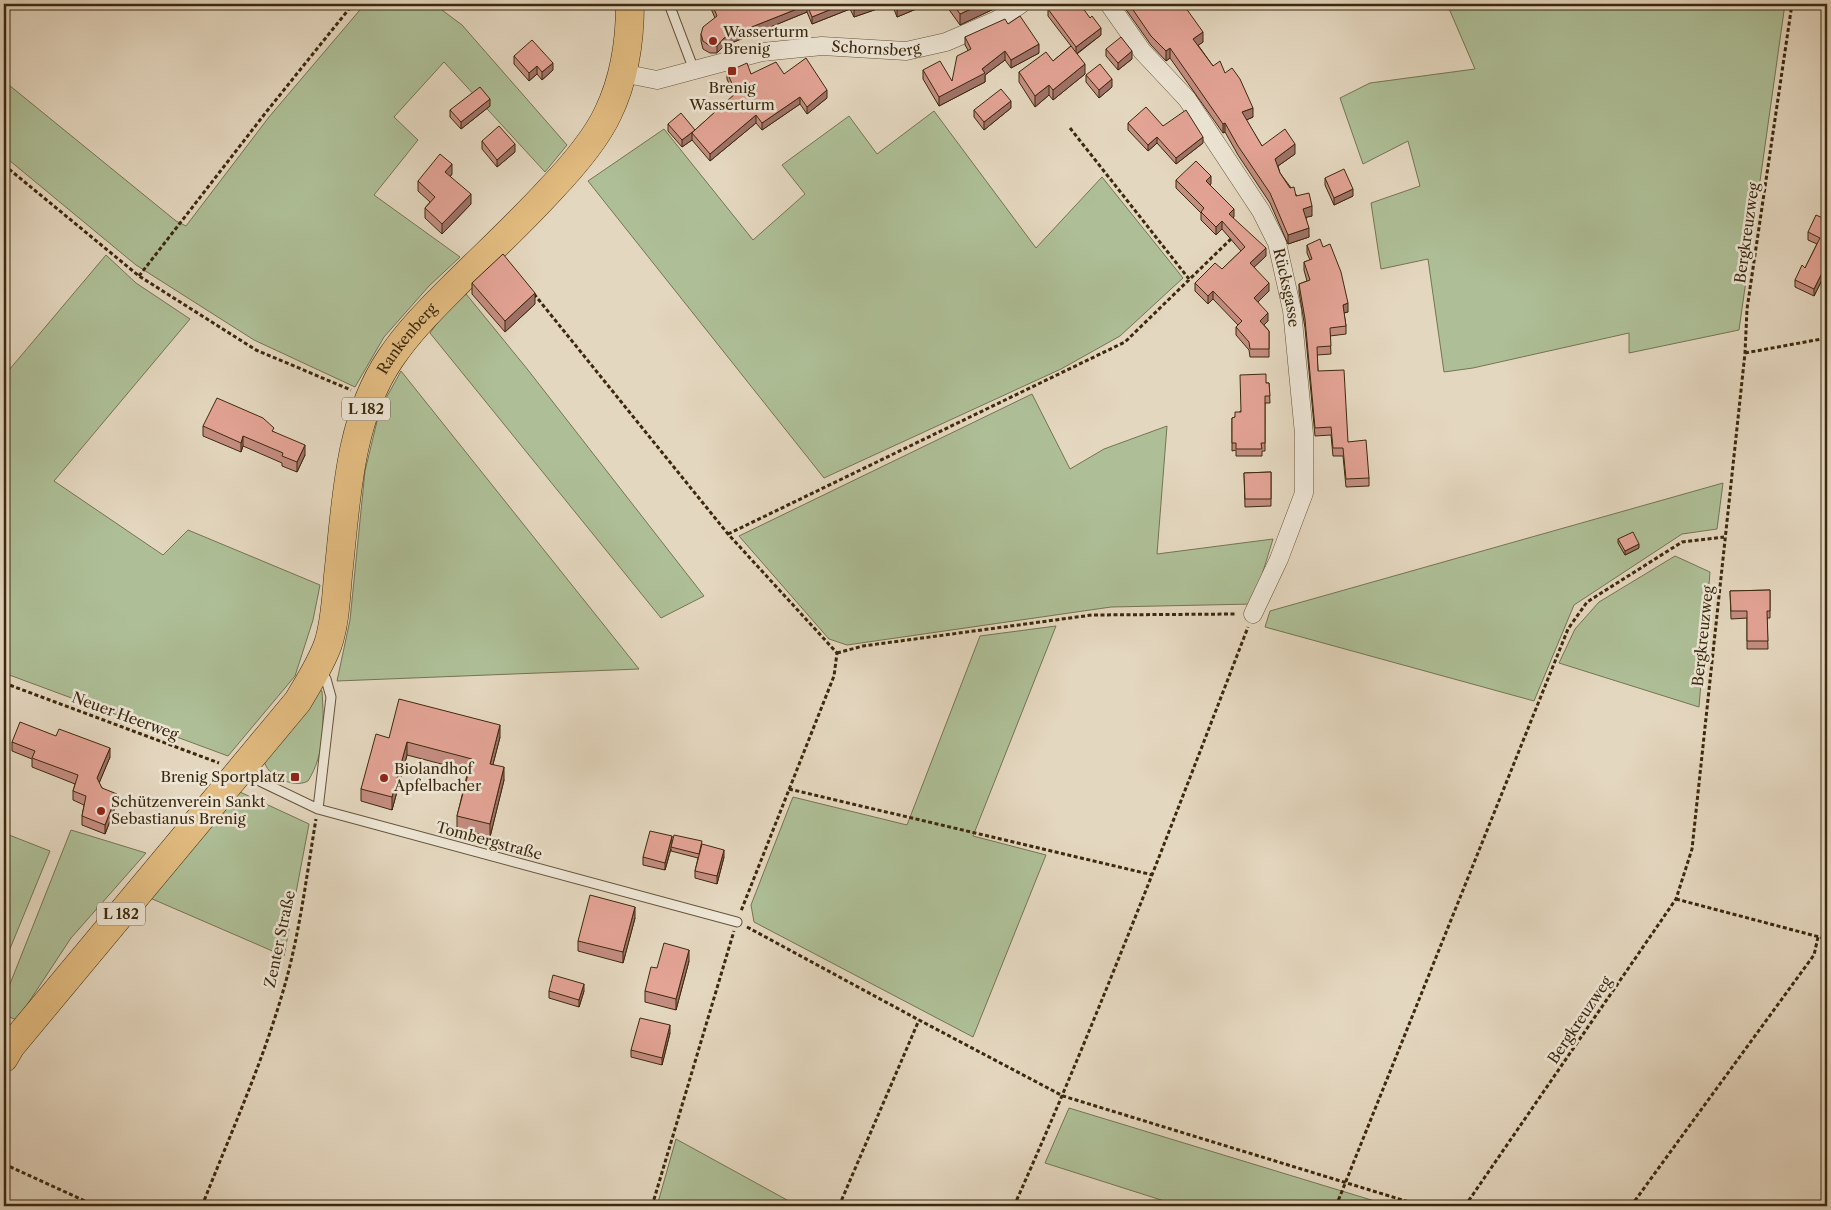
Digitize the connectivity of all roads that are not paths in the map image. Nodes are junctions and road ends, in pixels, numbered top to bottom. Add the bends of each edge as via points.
1 (630, 4) edge
2 (669, 4) edge
3 (1021, 4) edge
4 (1109, 4) edge
5 (694, 70) junction
6 (622, 74) junction
7 (1254, 614) road end
8 (318, 667) junction
9 (238, 771) junction
10 (318, 809) junction
11 (737, 922) road end
12 (4, 1058) edge

1 - 6 main road, Rankenberg / L 182
2 - 5 lane
3 - 5 street, Schornsberg via 997,20 946,42 906,51 822,46 762,52
4 - 7 street, Rücksgasse via 1142,51 1187,99 1261,211 1277,244 1292,310 1304,434 1304,493
5 - 6 street, Schornsberg via 658,80
6 - 8 main road, Rankenberg / L 182 via 608,114 576,164 417,322 389,360 370,397 357,433 335,606 328,643
8 - 9 main road, Rankenberg / L 182 via 298,701
8 - 10 lane via 326,679 331,697
9 - 10 lane, Tombergstraße
9 - 12 main road, L 182
10 - 11 lane, Tombergstraße

